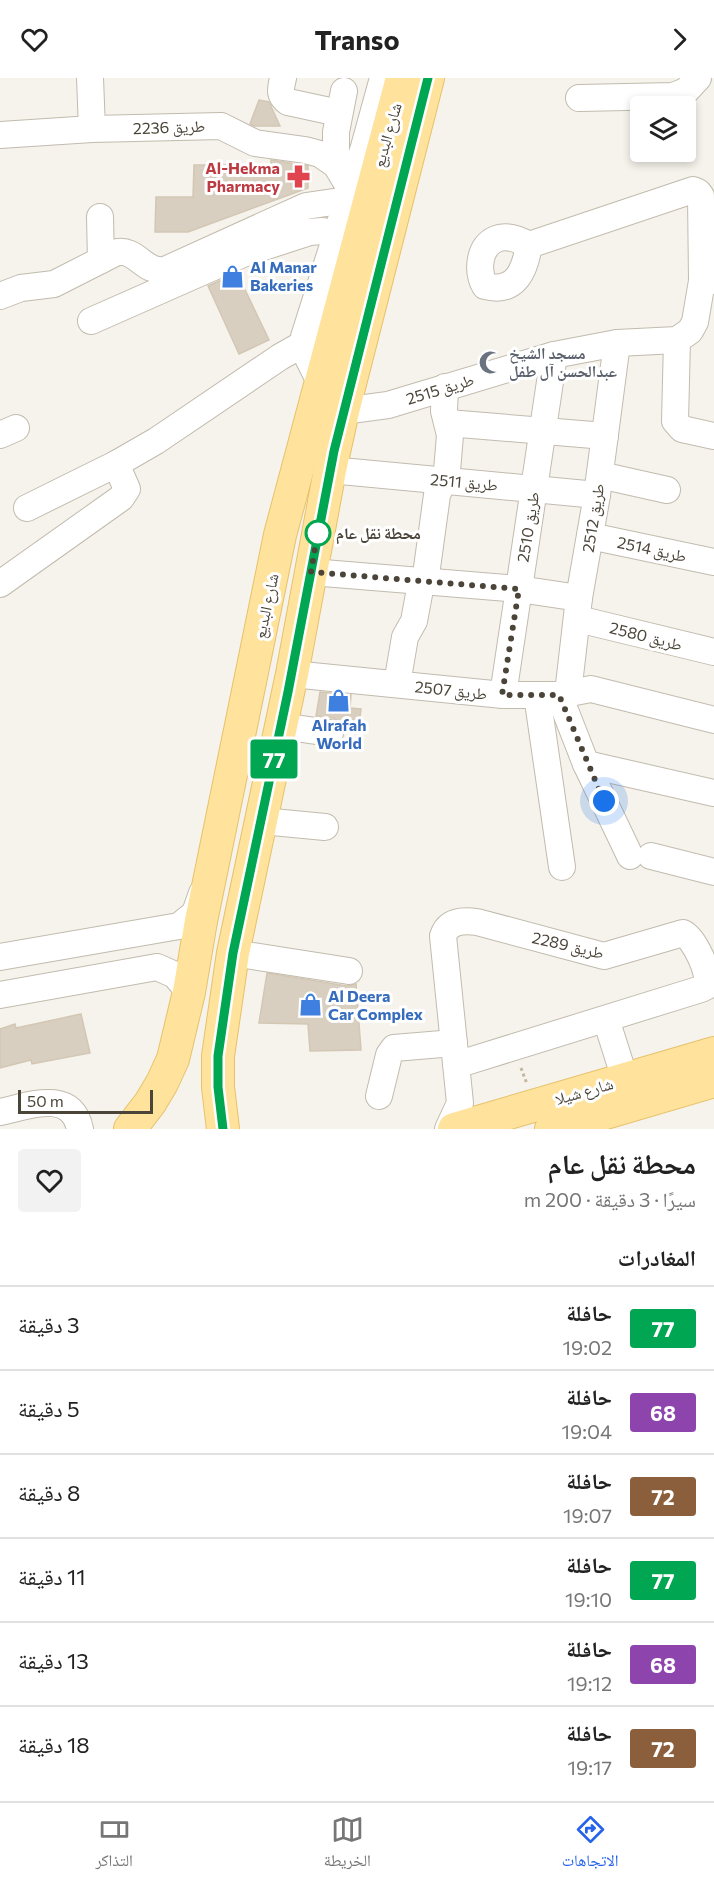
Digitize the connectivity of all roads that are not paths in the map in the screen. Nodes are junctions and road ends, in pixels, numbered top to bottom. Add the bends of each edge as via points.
1 (90, 78) edge
2 (283, 78) edge
3 (383, 78) edge
4 (402, 78) edge
5 (428, 78) edge
6 (698, 78) edge
7 (580, 97) edge
8 (92, 129) junction
9 (0, 135) edge
10 (350, 192) junction
11 (100, 217) dead end
12 (336, 234) junction
13 (529, 245) dead end
14 (101, 261) junction
15 (708, 281) edge
16 (0, 296) edge
17 (91, 321) dead end
18 (677, 340) junction
19 (617, 343) junction
20 (303, 344) junction
21 (554, 355) junction
22 (321, 384) junction
23 (445, 387) junction
24 (343, 411) junction
25 (448, 423) junction
26 (543, 431) junction
27 (605, 436) junction
28 (714, 436) edge
29 (116, 464) junction
30 (330, 470) junction
31 (444, 480) junction
32 (598, 485) junction
33 (534, 488) junction
34 (667, 490) dead end
35 (27, 508) dead end
36 (590, 536) junction
37 (714, 562) edge
38 (311, 572) junction
39 (424, 582) junction
40 (0, 584) edge
41 (519, 589) junction
42 (579, 609) junction
43 (714, 652) edge
44 (292, 674) junction
45 (397, 684) junction
46 (555, 694) junction
47 (502, 695) junction
48 (714, 720) edge
49 (281, 726) junction
50 (330, 733) dead end
51 (586, 764) junction
52 (714, 793) edge
53 (262, 821) junction
54 (325, 827) dead end
55 (216, 847) junction
56 (561, 867) dead end
57 (714, 872) edge
58 (233, 953) junction
59 (0, 957) edge
60 (349, 971) dead end
61 (189, 992) junction
62 (0, 995) edge
63 (606, 1018) junction
64 (714, 1053) edge
65 (455, 1054) junction
66 (625, 1079) junction
67 (714, 1082) edge
68 (379, 1096) dead end
69 (0, 1112) edge
70 (542, 1117) edge
71 (466, 1118) edge
72 (80, 1129) edge
73 (130, 1129) edge
74 (223, 1129) edge
75 (448, 1129) edge

1 - 8 street
2 - 10 street via 280,91 288,102 342,102 336,141
3 - 10 street
4 - 10 main road, شارع البديع
5 - 24 main road, شارع البديع
6 - 7 street via 686,91 673,96
8 - 9 street, طريق 2236
8 - 10 street, طريق 2236 via 221,126 255,143 313,152
10 - 12 street
10 - 14 street via 306,206 165,270 153,270 124,251
10 - 22 main road, شارع البديع
11 - 14 street
12 - 17 street via 310,232 245,253
12 - 20 street
13 - 15 street via 693,190 701,196
14 - 16 street via 54,284 21,288
15 - 18 street via 695,322
18 - 19 street, طريق 2515
18 - 28 street via 675,421 682,429
19 - 21 street, طريق 2515
19 - 27 street, طريق 2512
20 - 22 street
20 - 29 street
21 - 23 street, طريق 2515
21 - 26 street, طريق 2510
22 - 55 main road, شارع البديع via 280,535
23 - 24 street, طريق 2515 via 388,405
23 - 25 street
24 - 30 main road, شارع البديع
25 - 26 street
25 - 31 street
26 - 27 street
26 - 33 street, طريق 2510
27 - 32 street, طريق 2512
29 - 35 street
29 - 40 street via 126,489 121,498
30 - 31 street, طريق 2511
30 - 38 main road, شارع البديع
31 - 33 street, طريق 2511
31 - 39 street via 437,495
32 - 33 street, طريق 2511
32 - 34 street, طريق 2511
32 - 36 street, طريق 2512
33 - 41 street, طريق 2510
36 - 37 street, طريق 2514
36 - 42 street, طريق 2512
38 - 39 street, طريق 2580
38 - 44 main road, شارع البديع
39 - 41 street, طريق 2580
39 - 45 street via 414,621 405,638
41 - 42 street, طريق 2580
41 - 47 street, طريق 2510
42 - 43 street, طريق 2580
42 - 46 street, طريق 2512
44 - 45 street, طريق 2507
44 - 49 main road, شارع البديع
45 - 47 street, طريق 2507
46 - 47 street, طريق 2507
46 - 48 street, طريق 2507 via 591,689
46 - 51 street
46 - 56 street
49 - 50 street
49 - 53 main road, شارع البديع
51 - 52 street
51 - 57 street via 640,856
53 - 54 street
53 - 58 main road, شارع البديع
55 - 59 street via 195,913 179,926
55 - 61 main road, شارع البديع
58 - 60 street
58 - 74 main road, شارع البديع via 218,1056
61 - 62 street via 175,975 157,967
61 - 73 main road, شارع البديع via 173,1059 150,1103
63 - 65 street, طريق 2289 via 514,1047
63 - 65 street, طريق 2289 via 706,986 708,975 691,938 678,933 604,956 477,922 459,921 449,926 443,936
63 - 66 street
64 - 66 main road, شارع شيلا
65 - 68 street via 394,1048
65 - 71 street, طريق 2289
66 - 70 main road, شارع شيلا
67 - 70 main road, شارع شيلا
69 - 72 street via 52,1101 67,1107 77,1118
70 - 71 main road, شارع شيلا
71 - 75 street

